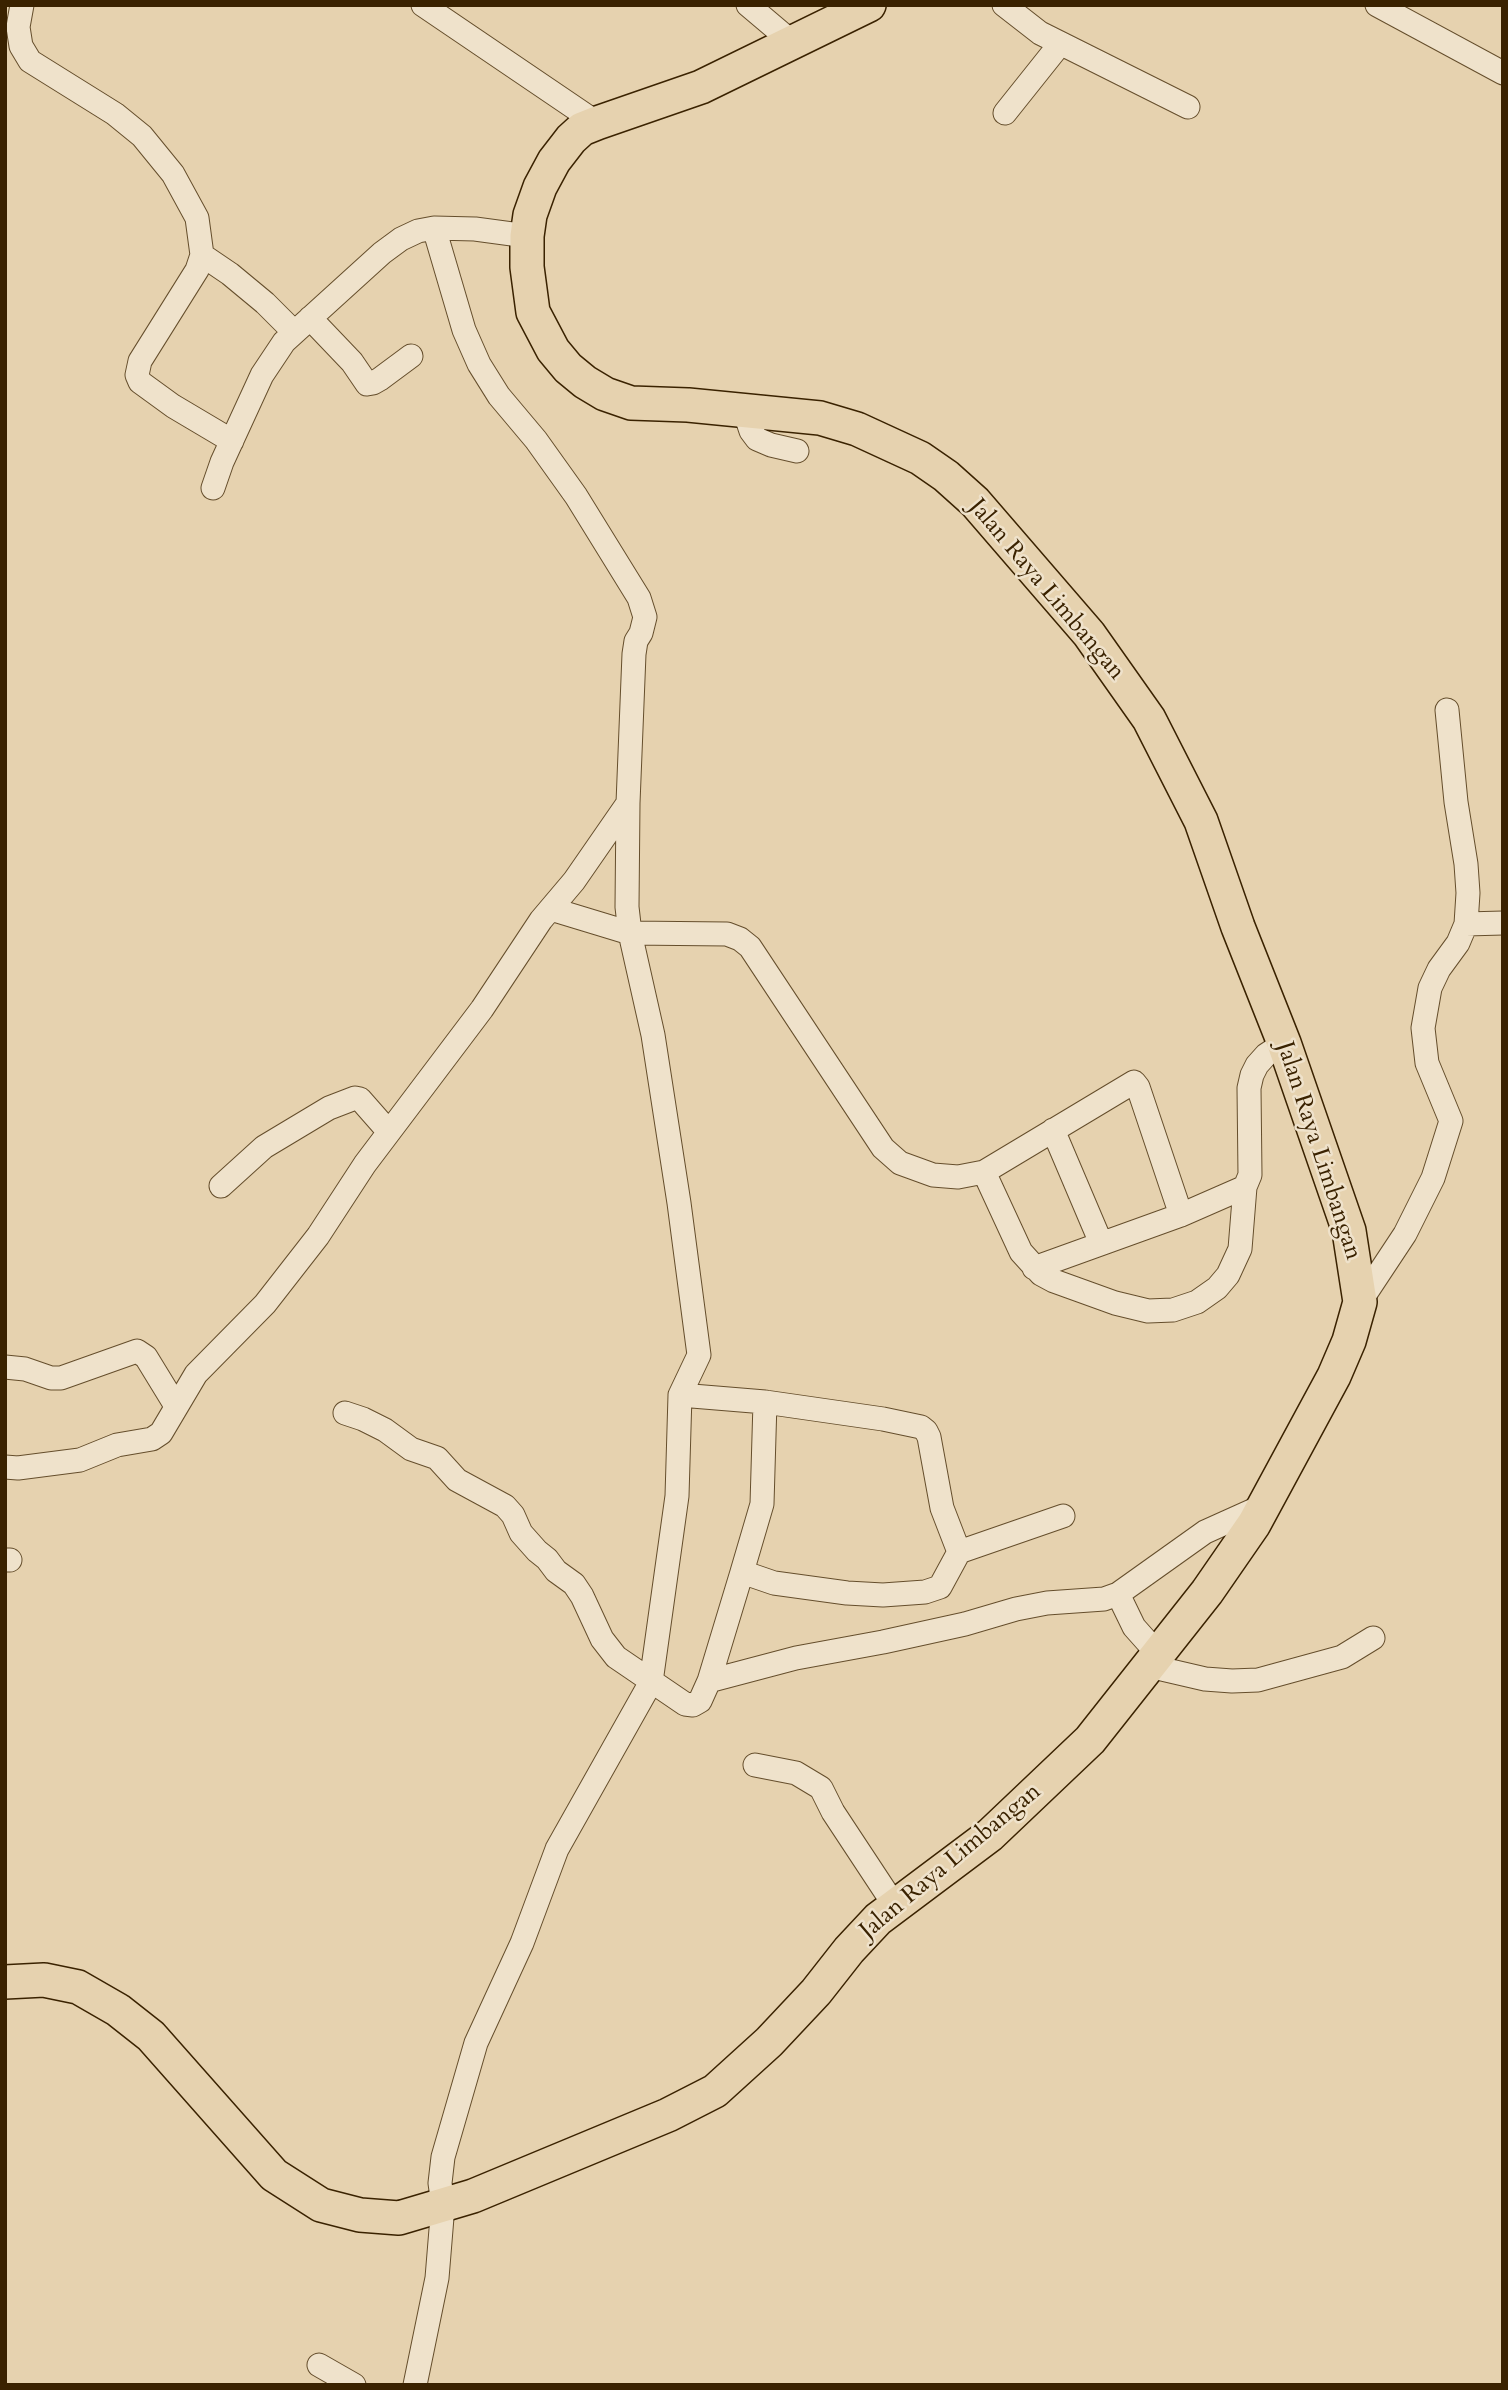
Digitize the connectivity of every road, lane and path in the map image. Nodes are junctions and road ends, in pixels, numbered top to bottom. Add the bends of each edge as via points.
1 (22, 5) edge
2 (423, 5) edge
3 (748, 5) edge
4 (1004, 5) edge
5 (1377, 5) edge
6 (851, 9) edge
7 (793, 43) junction
8 (1060, 44) junction
9 (1503, 73) edge
10 (1188, 107) dead end
11 (1004, 113) dead end
12 (597, 123) junction
13 (434, 228) junction
14 (527, 236) junction
15 (202, 255) junction
16 (302, 325) junction
17 (411, 355) dead end
18 (744, 410) junction
19 (232, 441) junction
20 (797, 451) dead end
21 (213, 488) dead end
22 (1447, 710) dead end
23 (628, 803) junction
24 (551, 909) junction
25 (1503, 923) edge
26 (1466, 924) junction
27 (630, 933) junction
28 (1284, 1043) junction
29 (1052, 1130) junction
30 (389, 1132) junction
31 (984, 1172) junction
32 (221, 1186) dead end
33 (1245, 1187) junction
34 (1181, 1215) junction
35 (1101, 1244) junction
36 (1034, 1268) junction
37 (1360, 1302) junction
38 (6, 1366) edge
39 (680, 1395) junction
40 (765, 1402) junction
41 (176, 1406) junction
42 (345, 1413) dead end
43 (5, 1467) edge
44 (1265, 1505) junction
45 (1063, 1516) dead end
46 (959, 1552) junction
47 (742, 1572) junction
48 (1118, 1594) junction
49 (1373, 1638) dead end
50 (1154, 1660) junction
51 (709, 1681) junction
52 (650, 1682) junction
53 (755, 1765) dead end
54 (895, 1906) junction
55 (5, 1982) edge
56 (443, 2205) junction
57 (319, 2365) dead end
58 (354, 2385) edge
59 (415, 2385) edge

1 - 15 street via 18,27 30,61 142,136 173,174 197,218
2 - 12 street
3 - 7 street
4 - 8 street
5 - 9 street
6 - 7 highway, Jalan Raya Limbangan
7 - 12 highway, Jalan Raya Limbangan via 701,87
8 - 10 street
8 - 11 street
12 - 14 highway, Jalan Raya Limbangan via 582,129 554,161 530,215
13 - 14 street
13 - 16 street via 401,239
13 - 23 street via 479,365 576,496 639,598 645,617 634,654
14 - 18 highway, Jalan Raya Limbangan via 533,312 553,350 585,382 631,402
15 - 16 street
15 - 19 street via 187,288 139,361 137,375 173,406
16 - 17 street via 352,362 367,384
16 - 19 street via 262,375
18 - 20 street via 757,439
18 - 28 highway, Jalan Raya Limbangan via 820,418 857,429 920,458 975,502 1089,634 1149,719 1201,821
19 - 21 street
22 - 26 street via 1466,864
23 - 24 street
23 - 27 street
24 - 27 street
24 - 30 street
25 - 26 street
26 - 37 street via 1430,988 1423,1028 1427,1063 1451,1121 1442,1154 1405,1234
27 - 31 street via 727,934 740,939 750,947 890,1156 933,1175
27 - 39 street via 653,1035 699,1355
28 - 33 street via 1266,1055 1252,1075 1250,1175
28 - 37 highway, Jalan Raya Limbangan via 1349,1231
29 - 31 street
29 - 34 street via 1136,1084
29 - 35 street
30 - 32 street via 355,1098 329,1108 264,1147
30 - 41 street via 318,1236 265,1304 196,1374
31 - 36 street via 1021,1252
33 - 34 street
33 - 36 street via 1240,1249 1234,1265 1217,1288 1197,1302 1173,1311 1148,1311 1054,1281
34 - 35 street
35 - 36 street
37 - 44 highway, Jalan Raya Limbangan via 1334,1376
38 - 41 street via 61,1378 137,1351 146,1357
39 - 40 street
39 - 52 street via 677,1496
40 - 46 street via 883,1419 926,1431 942,1508
40 - 47 street via 762,1504
41 - 43 street via 161,1433 152,1439 117,1445 80,1460
42 - 52 street via 437,1458 457,1480 505,1506 521,1533 574,1584 616,1657
44 - 48 street via 1205,1532
44 - 50 highway, Jalan Raya Limbangan
45 - 46 street
46 - 47 street via 940,1587 925,1592 847,1593 774,1583
47 - 51 street
48 - 50 street
48 - 51 street via 1096,1601 1016,1609
49 - 50 street via 1342,1657 1258,1680 1205,1679
50 - 54 highway, Jalan Raya Limbangan via 1064,1766 990,1835
51 - 52 street via 701,1701 693,1705
52 - 56 street via 557,1849 522,1943 476,2043 443,2157
53 - 54 street via 796,1773 824,1791
54 - 56 highway, Jalan Raya Limbangan via 849,1950 769,2042 715,2091 668,2115
55 - 56 highway, Jalan Raya Limbangan via 44,1980 78,1987 118,2010 151,2036 275,2175 321,2205 359,2215 399,2218
56 - 59 street via 437,2278
57 - 58 street

